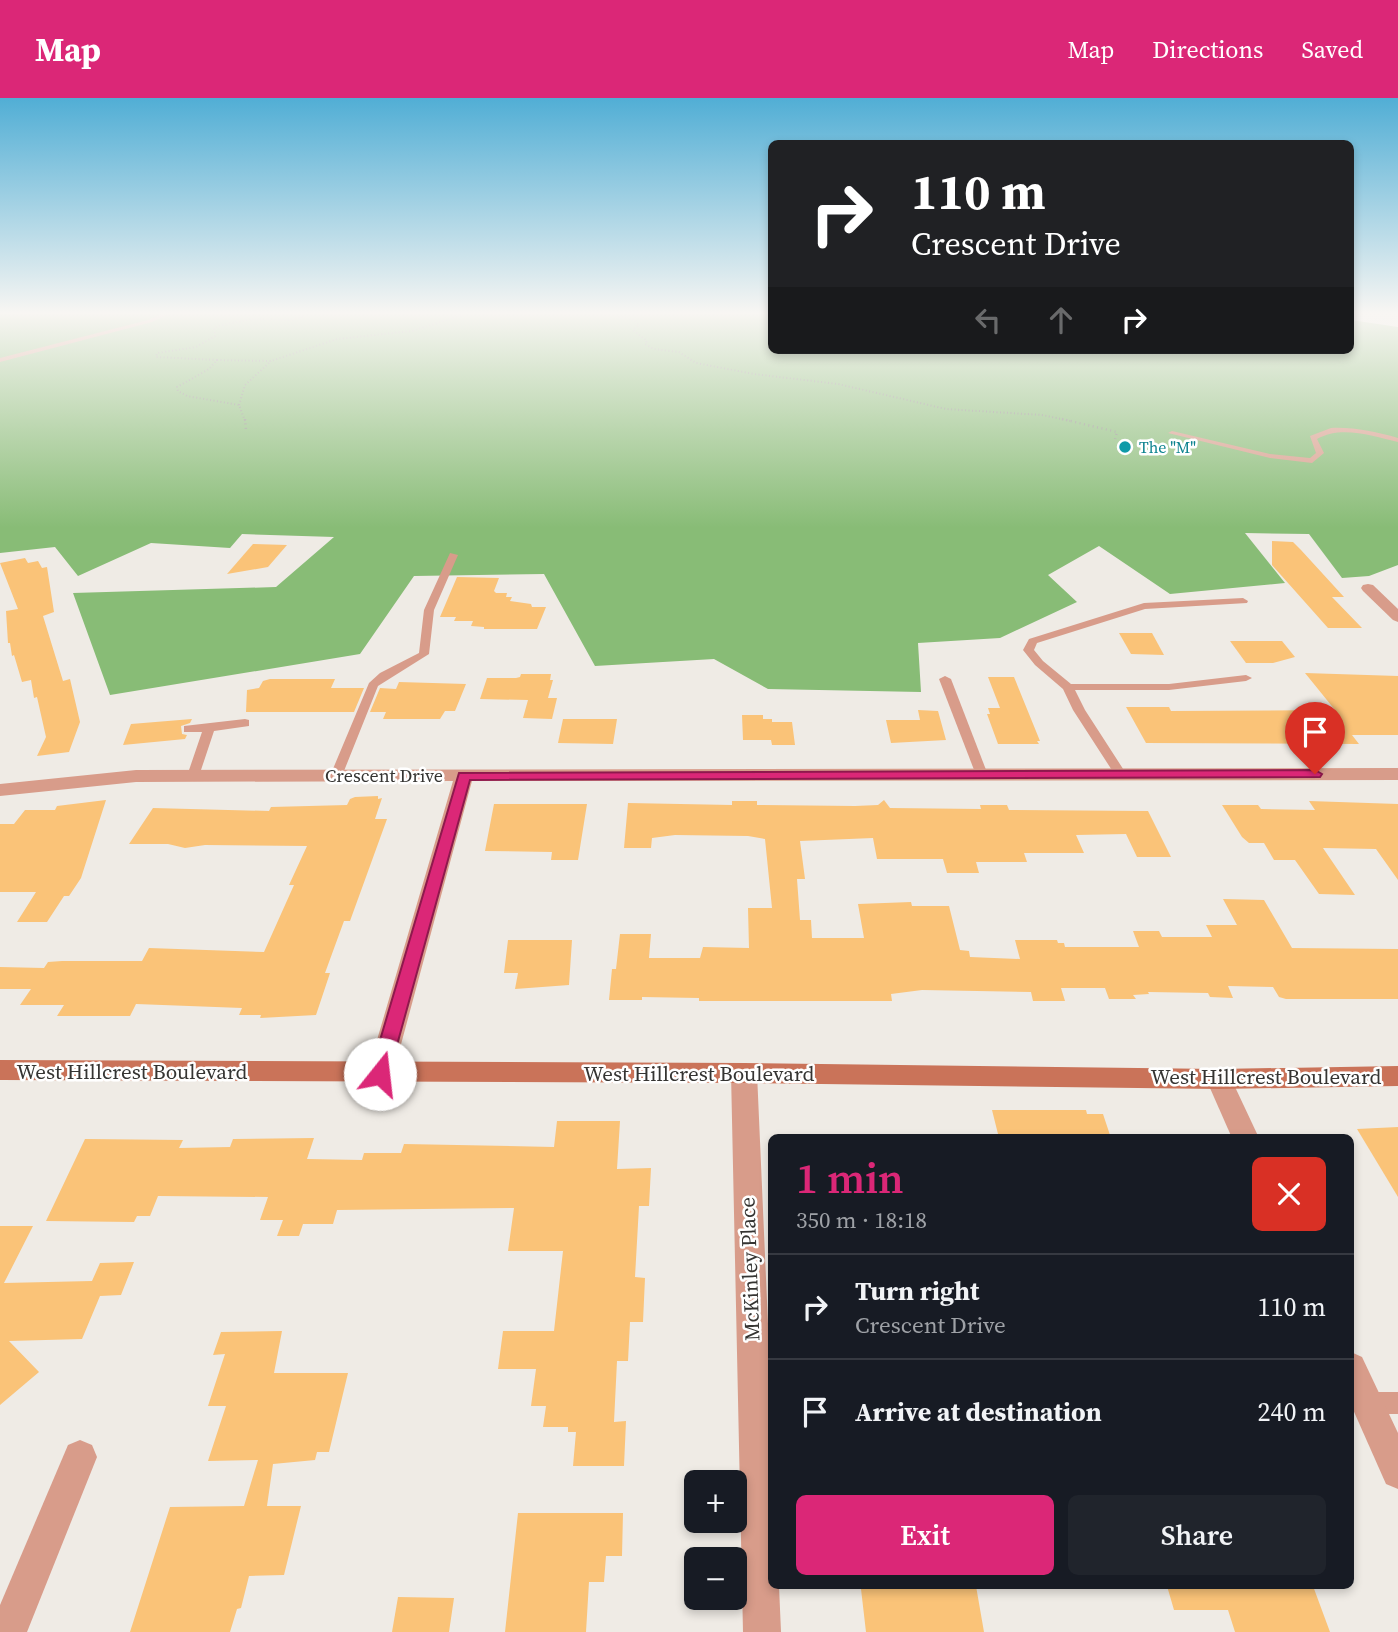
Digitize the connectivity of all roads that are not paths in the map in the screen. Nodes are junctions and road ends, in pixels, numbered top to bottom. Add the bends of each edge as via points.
1 (1172, 433) dead end
2 (1398, 440) edge
3 (453, 555) dead end
4 (1368, 588) dead end
5 (1243, 601) dead end
6 (1398, 617) edge
7 (1246, 678) dead end
8 (945, 679) dead end
9 (1068, 687) junction
10 (245, 723) dead end
11 (209, 728) junction
12 (188, 729) dead end
13 (1398, 774) edge
14 (982, 775) junction
15 (1121, 775) junction
16 (193, 776) junction
17 (336, 776) junction
18 (464, 776) junction
19 (0, 790) edge
20 (0, 1070) edge
21 (744, 1073) junction
22 (380, 1074) junction
23 (1398, 1076) edge
24 (1219, 1079) junction
25 (1244, 1134) edge
26 (1354, 1371) edge
27 (1382, 1403) edge
28 (80, 1457) dead end
29 (1398, 1472) edge
30 (8, 1632) edge
31 (762, 1632) edge

1 - 2 lane via 1312,461 1320,453 1314,438 1329,430 1361,431
3 - 17 lane via 429,610 424,654 373,685
4 - 6 street
5 - 9 lane via 1144,606 1033,641 1028,650
7 - 9 lane via 1169,687
8 - 14 lane
9 - 15 lane via 1077,711
10 - 11 lane
11 - 12 lane
11 - 16 lane
13 - 15 street, Crescent Drive
14 - 15 street, Crescent Drive
14 - 18 street, Crescent Drive
16 - 17 street, Crescent Drive
16 - 19 street, Crescent Drive via 136,776
17 - 18 street, Crescent Drive
18 - 22 street
20 - 22 street, West Hillcrest Boulevard
21 - 22 street, West Hillcrest Boulevard
21 - 24 street, West Hillcrest Boulevard
21 - 31 street, McKinley Place
23 - 24 street, West Hillcrest Boulevard
24 - 25 street
26 - 27 street
27 - 29 street
28 - 30 street

